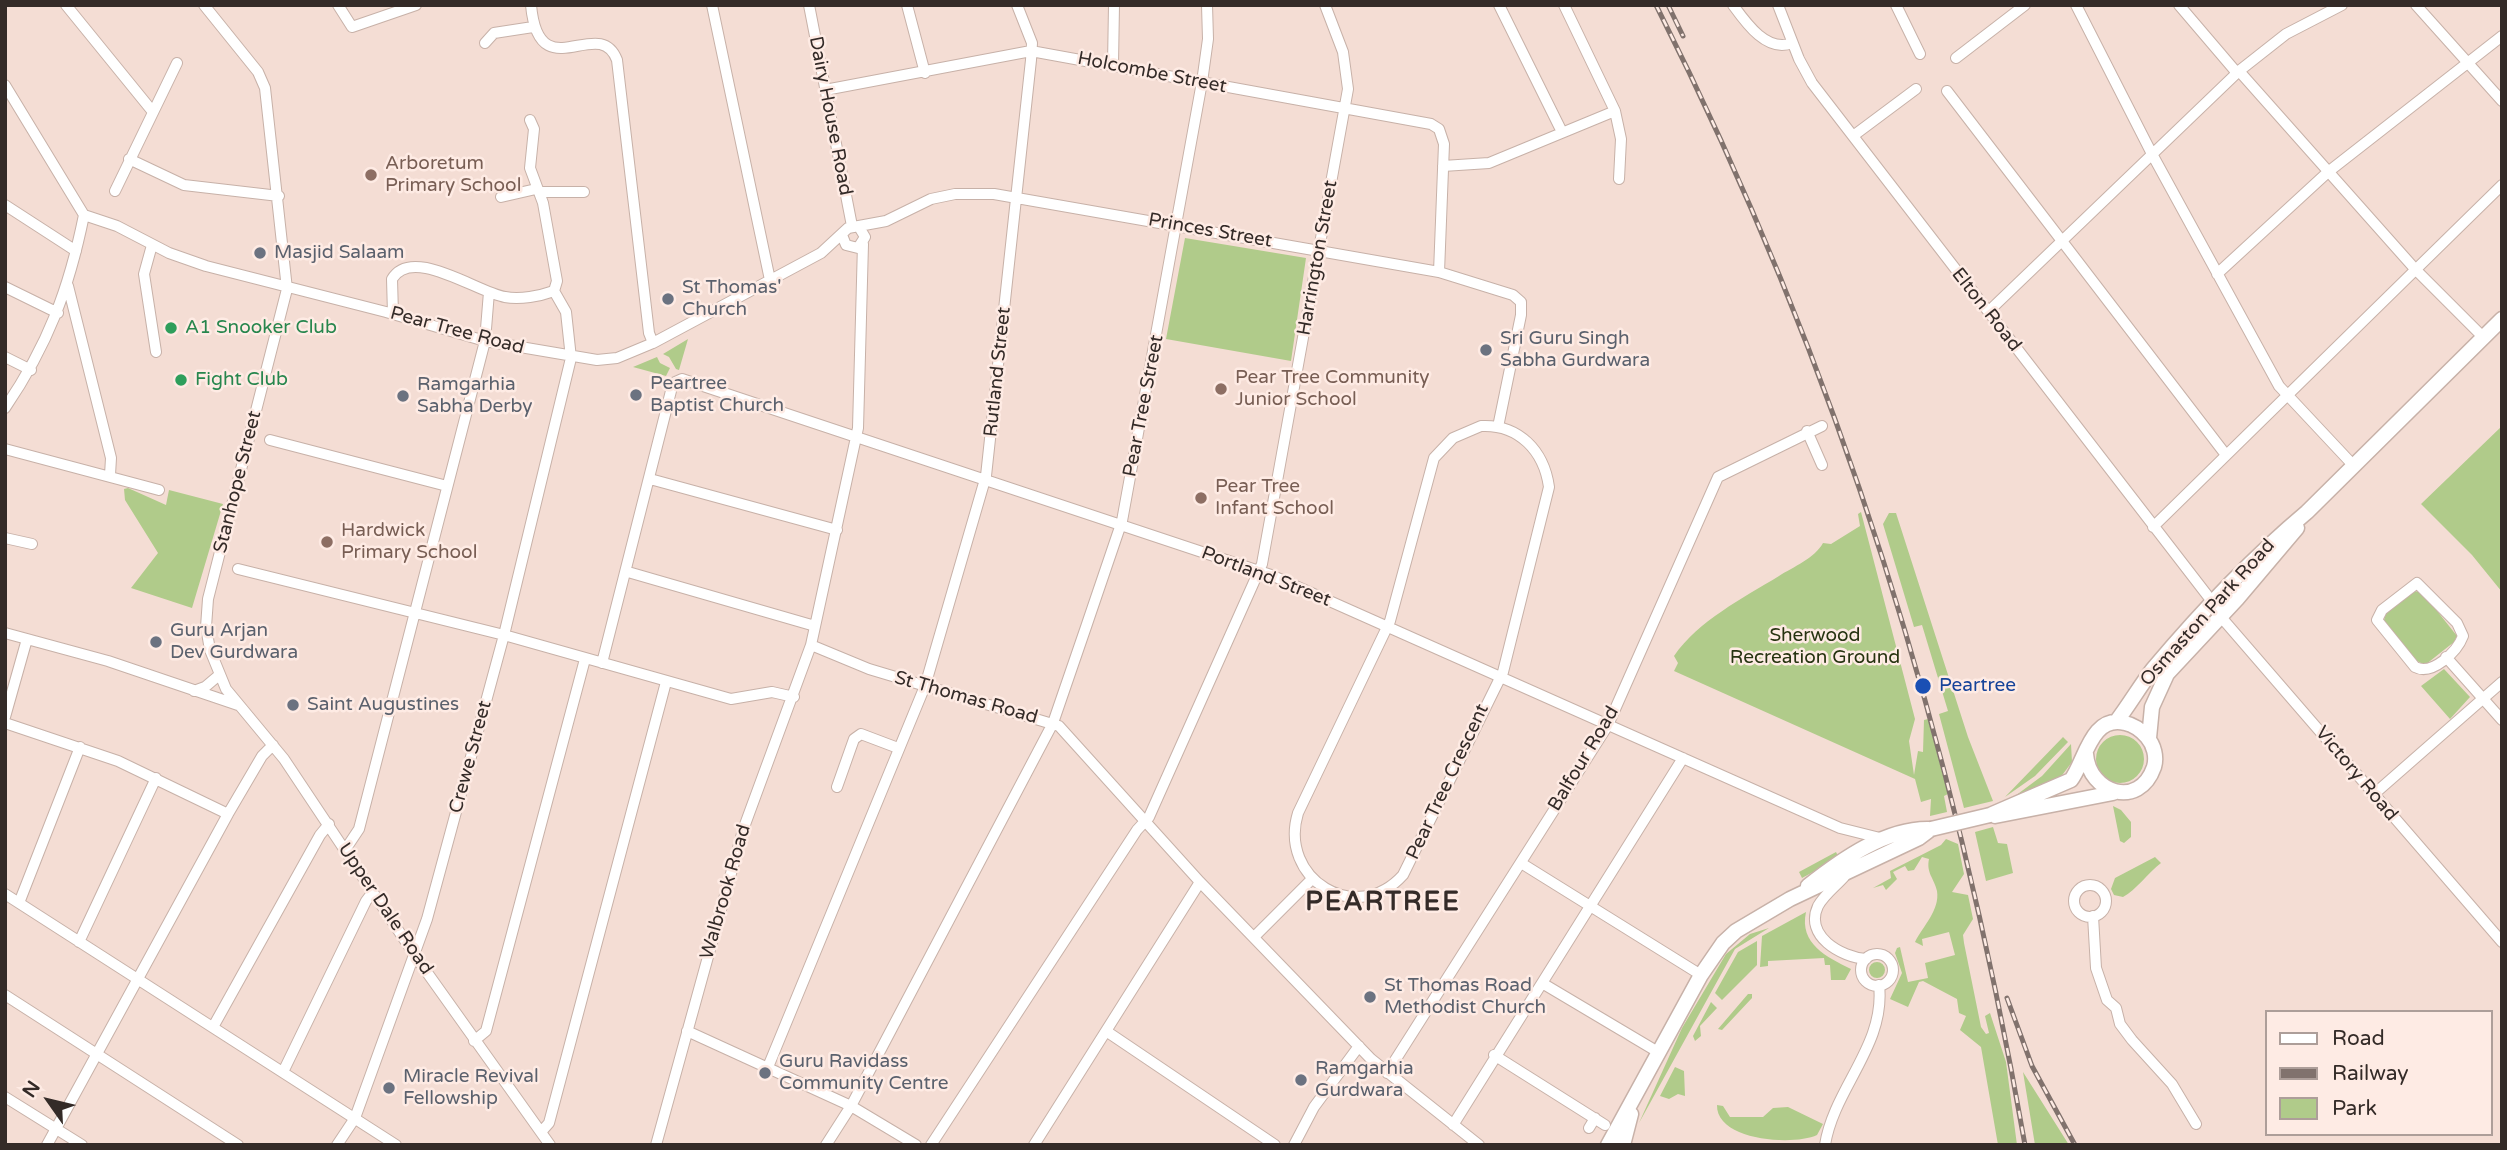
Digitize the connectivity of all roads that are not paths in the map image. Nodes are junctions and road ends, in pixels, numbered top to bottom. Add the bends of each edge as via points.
1 (66, 5) edge
2 (204, 5) edge
3 (338, 5) edge
4 (416, 5) edge
5 (531, 5) edge
6 (712, 5) edge
7 (809, 5) edge
8 (907, 5) edge
9 (1017, 5) edge
10 (1114, 5) edge
11 (1207, 5) edge
12 (1325, 5) edge
13 (1499, 5) edge
14 (1564, 5) edge
15 (1733, 5) edge
16 (1778, 5) edge
17 (1896, 5) edge
18 (2025, 5) edge
19 (2076, 5) edge
20 (2179, 5) edge
21 (2342, 5) edge
22 (2416, 5) edge
23 (533, 27) junction
24 (2502, 36) edge
25 (485, 43) dead end
26 (1792, 43) junction
27 (1031, 51) junction
28 (1920, 54) dead end
29 (1956, 58) dead end
30 (2468, 62) junction
31 (177, 63) dead end
32 (1113, 64) junction
33 (2238, 72) junction
34 (925, 73) junction
35 (1202, 82) junction
36 (5, 85) edge
37 (1916, 89) dead end
38 (825, 90) junction
39 (1947, 91) dead end
40 (2502, 101) edge
41 (1345, 109) junction
42 (1615, 111) junction
43 (153, 112) junction
44 (530, 120) dead end
45 (1562, 132) junction
46 (1853, 136) junction
47 (2152, 154) junction
48 (130, 159) junction
49 (1443, 166) junction
50 (2328, 172) junction
51 (1619, 179) dead end
52 (2502, 185) edge
53 (538, 190) junction
54 (115, 191) dead end
55 (584, 192) dead end
56 (279, 196) junction
57 (501, 197) dead end
58 (1017, 198) junction
59 (5, 205) edge
60 (84, 215) junction
61 (886, 220) junction
62 (1175, 225) junction
63 (856, 227) junction
64 (842, 235) junction
65 (2062, 241) junction
66 (864, 242) junction
67 (152, 245) junction
68 (850, 248) junction
69 (1319, 250) junction
70 (76, 251) junction
71 (821, 253) junction
72 (2415, 269) junction
73 (1439, 272) junction
74 (2217, 274) junction
75 (860, 278) junction
76 (770, 280) junction
77 (68, 286) junction
78 (5, 287) edge
79 (287, 289) junction
80 (554, 291) junction
81 (489, 292) junction
82 (1990, 310) junction
83 (58, 313) junction
84 (393, 314) junction
85 (2502, 319) edge
86 (2483, 337) junction
87 (485, 341) junction
88 (653, 343) junction
89 (156, 352) dead end
90 (5, 356) edge
91 (571, 358) junction
92 (88, 368) junction
93 (31, 370) junction
94 (76, 371) dead end
95 (2286, 395) junction
96 (5, 408) edge
97 (1822, 426) dead end
98 (1498, 427) junction
99 (1807, 431) junction
100 (856, 436) junction
101 (270, 440) dead end
102 (5, 449) edge
103 (2227, 455) junction
104 (1822, 465) dead end
105 (2353, 465) junction
106 (110, 475) junction
107 (650, 480) junction
108 (985, 480) junction
109 (447, 486) junction
110 (159, 490) dead end
111 (1120, 526) junction
112 (2153, 527) junction
113 (837, 530) junction
114 (5, 538) edge
115 (32, 544) dead end
116 (238, 569) dead end
117 (628, 572) junction
118 (1259, 572) junction
119 (2218, 610) junction
120 (414, 614) junction
121 (816, 626) junction
122 (1387, 626) junction
123 (5, 633) edge
124 (504, 635) junction
125 (27, 639) junction
126 (811, 645) junction
127 (2446, 657) junction
128 (585, 659) junction
129 (602, 663) junction
130 (218, 676) junction
131 (1499, 677) junction
132 (666, 682) junction
133 (2502, 682) edge
134 (925, 686) junction
135 (194, 691) junction
136 (794, 697) junction
137 (2483, 699) junction
138 (238, 705) junction
139 (5, 717) edge
140 (2502, 720) edge
141 (2116, 722) junction
142 (5, 723) edge
143 (1053, 723) junction
144 (1608, 725) junction
145 (2149, 738) junction
146 (273, 746) junction
147 (80, 747) junction
148 (898, 748) junction
149 (2086, 754) junction
150 (1683, 758) junction
151 (156, 778) junction
152 (837, 787) dead end
153 (2113, 793) junction
154 (2373, 795) junction
155 (229, 814) junction
156 (1990, 815) junction
157 (1145, 822) junction
158 (329, 824) junction
159 (1840, 828) junction
160 (1931, 829) junction
161 (1886, 838) junction
162 (1903, 845) junction
163 (1865, 849) junction
164 (345, 850) junction
165 (1521, 863) junction
166 (1852, 869) junction
167 (1312, 879) junction
168 (1200, 883) junction
169 (372, 893) junction
170 (5, 894) edge
171 (1790, 899) junction
172 (19, 903) junction
173 (1591, 908) junction
174 (2093, 916) dead end
175 (1255, 936) junction
176 (79, 942) junction
177 (2502, 942) edge
178 (416, 957) junction
179 (1866, 958) junction
180 (1701, 975) junction
181 (138, 980) junction
182 (1542, 983) junction
183 (1879, 985) junction
184 (5, 995) edge
185 (213, 1027) junction
186 (687, 1031) junction
187 (1106, 1031) junction
188 (474, 1041) junction
189 (1359, 1046) junction
190 (1658, 1052) junction
191 (98, 1054) junction
192 (1494, 1055) junction
193 (768, 1067) junction
194 (283, 1072) junction
195 (1387, 1073) junction
196 (5, 1097) edge
197 (851, 1106) junction
198 (1632, 1106) junction
199 (355, 1118) junction
200 (2196, 1124) dead end
201 (1453, 1125) junction
202 (1605, 1125) dead end
203 (56, 1128) junction
204 (541, 1132) junction
205 (1035, 1144) edge
206 (47, 1145) edge
207 (82, 1145) edge
208 (238, 1145) edge
209 (337, 1145) edge
210 (396, 1145) edge
211 (550, 1145) edge
212 (656, 1145) edge
213 (826, 1145) edge
214 (916, 1145) edge
215 (931, 1145) edge
216 (1275, 1145) edge
217 (1294, 1145) edge
218 (1479, 1145) edge
219 (1608, 1145) edge
220 (1623, 1145) edge
221 (1825, 1145) edge

1 - 43 street
2 - 56 street, Stanhope Street via 258,72 265,88
3 - 4 street via 352,27
5 - 23 street
6 - 76 street
7 - 38 street, Dairy House Road
8 - 34 street
9 - 27 street
10 - 32 street
11 - 35 street, Pear Tree Street
12 - 41 street, Harrington Street via 1346,65
13 - 45 street
14 - 42 street
15 - 26 street via 1765,40 1778,45
16 - 26 street, Elton Road
17 - 28 street
18 - 29 street
19 - 47 street
20 - 33 street
21 - 33 street via 2286,34
22 - 30 street
23 - 25 street via 494,33
23 - 88 street via 549,46 602,44 617,60
24 - 30 street
26 - 46 street, Elton Road via 1807,75
27 - 32 street, Holcombe Street
27 - 34 street, Holcombe Street
27 - 58 street, Rutland Street
30 - 40 street
30 - 50 street
31 - 43 street
32 - 35 street, Holcombe Street
33 - 47 street
33 - 50 street
34 - 38 street, Holcombe Street
35 - 41 street, Holcombe Street
35 - 62 street, Pear Tree Street
36 - 60 street
37 - 46 street
38 - 63 street, Dairy House Road
39 - 65 street
41 - 49 street, Holcombe Street via 1437,126 1444,137
41 - 69 street, Harrington Street
42 - 45 street
42 - 51 street via 1621,139
43 - 48 street
44 - 53 street, Crewe Street via 534,129 529,161
45 - 49 street via 1489,163
46 - 82 street, Elton Road
47 - 65 street
47 - 74 street
48 - 54 street
48 - 56 street via 184,185
49 - 73 street, Holcombe Street
50 - 72 street
50 - 74 street
52 - 72 street
53 - 55 street
53 - 57 street
53 - 80 street, Crewe Street via 557,281
56 - 79 street, Stanhope Street
58 - 61 street, Princes Street via 955,194 931,199
58 - 62 street, Princes Street
58 - 108 street, Rutland Street
59 - 70 street
60 - 67 street, Pear Tree Road
60 - 70 street
61 - 63 street, Princes Street
61 - 66 street, Princes Street
62 - 69 street, Princes Street
62 - 111 street, Pear Tree Street
63 - 64 street, Pear Tree Road
63 - 66 street, Dairy House Road via 864,233
64 - 68 street
64 - 71 street, Pear Tree Road
65 - 82 street
65 - 103 street
66 - 68 street, Pear Tree Road
66 - 75 street
67 - 79 street, Pear Tree Road
67 - 89 street via 145,274
68 - 71 street, Pear Tree Road
68 - 75 street
69 - 73 street, Princes Street
69 - 118 street, Harrington Street
70 - 77 street
71 - 76 street, Pear Tree Road
72 - 86 street
72 - 95 street
73 - 98 street, Princes Street via 1518,298 1521,315
74 - 95 street
75 - 100 street
76 - 88 street, Pear Tree Road
77 - 83 street
77 - 92 street
78 - 83 street
79 - 84 street, Pear Tree Road
79 - 130 street, Stanhope Street via 208,599 206,627
80 - 81 street via 516,298
80 - 91 street, Crewe Street via 566,312
81 - 84 street via 428,269 405,269 396,273 391,283
81 - 87 street
82 - 112 street, Elton Road
83 - 93 street
84 - 87 street, Pear Tree Road
85 - 86 highway, Osmaston Park Road
86 - 105 highway, Osmaston Park Road
87 - 91 street, Pear Tree Road
87 - 109 street
88 - 91 street, Pear Tree Road via 617,358
90 - 93 street
91 - 124 street, Crewe Street
92 - 94 street
92 - 106 street via 111,458
93 - 96 street
95 - 103 street
95 - 105 street
97 - 99 street, Balfour Road
98 - 122 street via 1466,430 1434,458
98 - 131 street, Pear Tree Crescent via 1535,449 1544,462 1549,492
99 - 104 street
99 - 144 street, Balfour Road via 1718,477
100 - 107 street, Portland Street via 682,379 673,383
100 - 108 street, Portland Street
100 - 113 street
101 - 109 street
102 - 106 street
103 - 112 street
105 - 119 highway, Osmaston Park Road
106 - 110 street
107 - 113 street
107 - 117 street
108 - 111 street, Portland Street
108 - 134 street, Rutland Street
109 - 120 street
111 - 118 street, Portland Street
111 - 143 street, Pear Tree Street
112 - 119 street, Elton Road
113 - 121 street
114 - 115 street
116 - 120 street
117 - 121 street
117 - 129 street
118 - 122 street, Portland Street
118 - 157 street, Harrington Street
119 - 141 highway, Osmaston Park Road via 2152,671
119 - 145 highway, Osmaston Park Road via 2162,682 2152,707
119 - 154 street, Victory Road
120 - 124 street
120 - 164 street via 357,836
121 - 126 street
122 - 131 street, Portland Street
122 - 167 street via 1296,819 1297,855
123 - 125 street
124 - 128 street
124 - 178 street, Crewe Street
125 - 135 street
125 - 139 street
126 - 134 street, St Thomas Road
126 - 136 street, Walbrook Road
127 - 127 street via 2430,670 2415,667 2379,626 2378,615 2412,585 2422,585 2462,631 2461,642
127 - 137 street
128 - 129 street
128 - 188 street via 485,1031
129 - 132 street
130 - 135 street
130 - 138 street, Upper Dale Road
131 - 144 street, Portland Street
131 - 167 street, Pear Tree Crescent via 1403,875 1385,890 1357,897 1328,890
132 - 136 street via 731,699 772,692
132 - 204 street via 550,1123
133 - 137 street
134 - 143 street, St Thomas Road
134 - 148 street, Rutland Street
135 - 138 street
136 - 186 street, Walbrook Road via 743,830
137 - 140 street
137 - 154 street
138 - 146 street, Upper Dale Road
141 - 145 highway via 2133,726
141 - 149 highway, Osmaston Park Road via 2096,733
142 - 147 street
143 - 157 street, St Thomas Road via 1076,742
143 - 197 street, Pear Tree Street
144 - 150 street, Portland Street
144 - 165 street, Balfour Road
145 - 153 highway, Osmaston Park Road via 2155,756 2150,774 2137,789
146 - 155 street
146 - 158 street, Upper Dale Road
147 - 151 street
147 - 172 street
148 - 152 street via 861,734 854,739
148 - 193 street, Rutland Street
149 - 153 highway via 2095,780
149 - 156 highway, Osmaston Park Road via 2071,780
150 - 159 street, Portland Street
150 - 173 street
151 - 155 street
151 - 176 street
153 - 156 highway, Osmaston Park Road via 2008,816
154 - 177 street, Victory Road
155 - 181 street
156 - 160 highway, Osmaston Park Road, bridge
157 - 168 street, St Thomas Road
157 - 215 street, Harrington Street
158 - 164 street, Upper Dale Road
158 - 185 street
159 - 161 street, Portland Street
159 - 163 street, Portland Street
160 - 161 highway, Osmaston Park Road via 1912,829
160 - 162 highway, Osmaston Park Road
161 - 163 highway, Osmaston Park Road
162 - 163 street via 1868,855
162 - 166 highway, Osmaston Park Road
163 - 171 highway, Osmaston Park Road
164 - 169 street, Upper Dale Road
165 - 173 street
165 - 195 street, Balfour Road
166 - 171 highway, Osmaston Park Road
166 - 179 street via 1818,907 1816,929 1837,950
167 - 175 street
168 - 175 street, St Thomas Road
168 - 187 street
169 - 178 street, Upper Dale Road
169 - 194 street
170 - 172 street
171 - 180 highway, Osmaston Park Road via 1736,931
172 - 176 street
173 - 180 street
173 - 182 street
174 - 200 street via 2096,968 2103,992 2116,1008 2120,1024 2172,1084
175 - 189 street, St Thomas Road
176 - 181 street
178 - 188 street, Upper Dale Road
178 - 199 street, Crewe Street
179 - 183 street via 1863,976
179 - 183 street via 1880,954 1891,963 1891,977
180 - 190 highway, Osmaston Park Road
181 - 185 street
181 - 191 street
182 - 190 street
182 - 192 street
183 - 221 street via 1879,1019 1830,1124
184 - 191 street
185 - 194 street
186 - 193 street
186 - 212 street, Walbrook Road
187 - 205 street
187 - 216 street
188 - 204 street, Upper Dale Road
189 - 195 street, St Thomas Road
189 - 217 street via 1314,1107
190 - 198 highway, Osmaston Park Road
191 - 203 street
191 - 208 street
192 - 201 street
192 - 202 street via 1592,1123
193 - 197 street
194 - 199 street
195 - 201 street, St Thomas Road
196 - 203 street
197 - 213 street, Pear Tree Street
197 - 214 street
198 - 219 highway, Osmaston Park Road
198 - 220 highway, Osmaston Park Road
199 - 209 street, Crewe Street
199 - 210 street
201 - 218 street, St Thomas Road
203 - 206 street
203 - 207 street
204 - 211 street, Upper Dale Road

